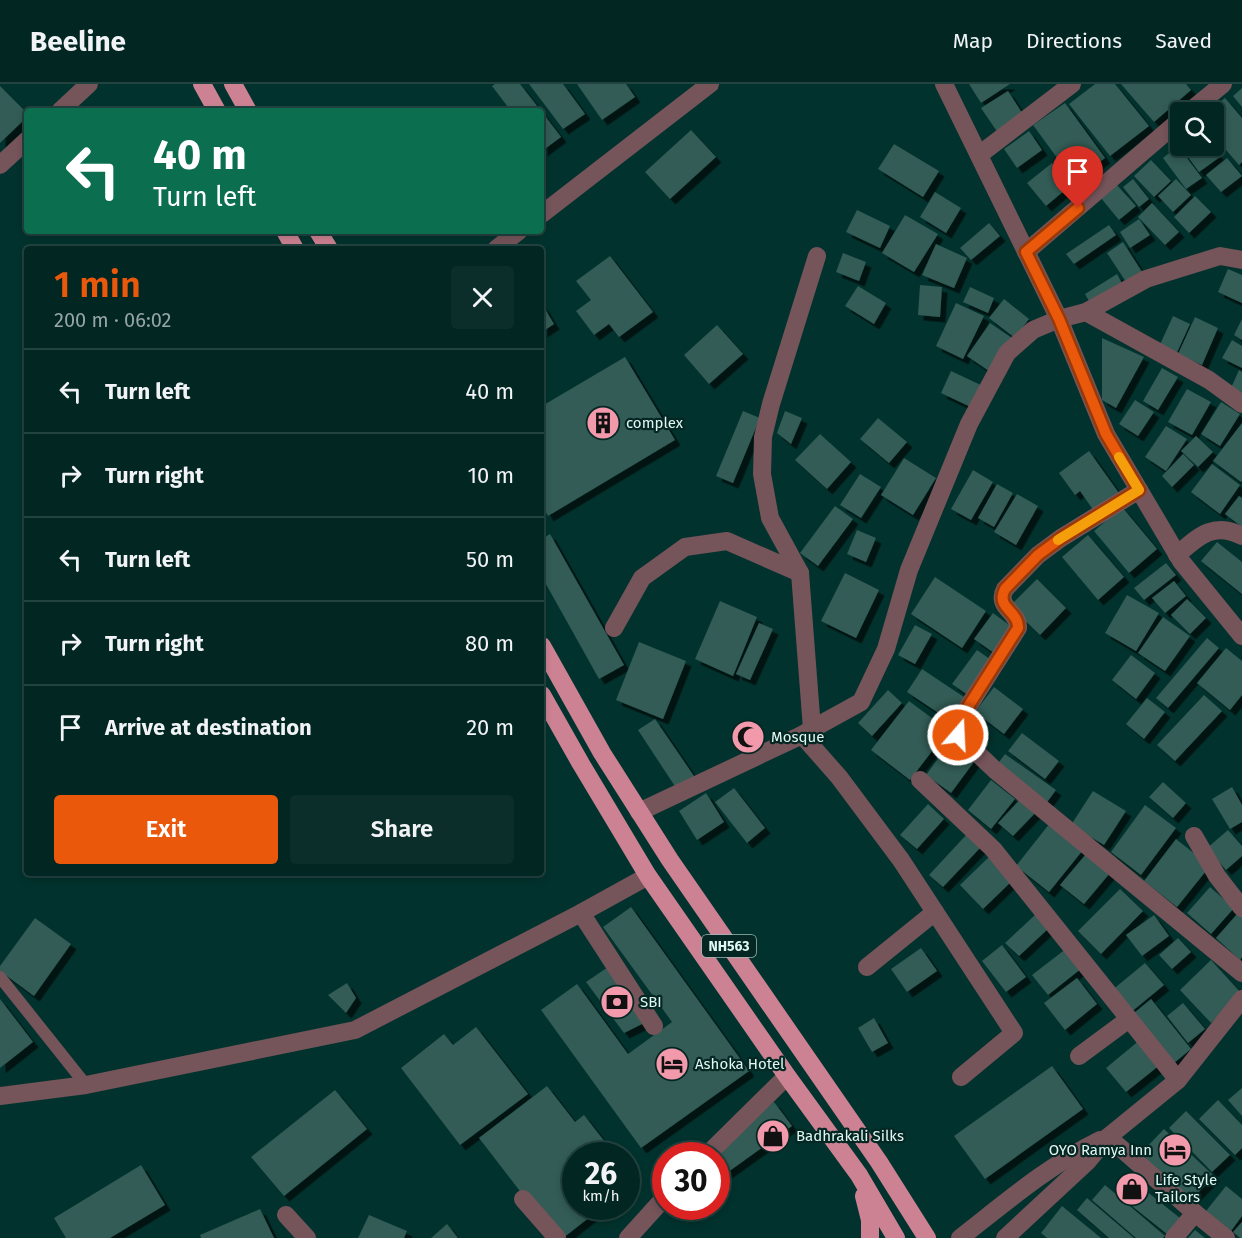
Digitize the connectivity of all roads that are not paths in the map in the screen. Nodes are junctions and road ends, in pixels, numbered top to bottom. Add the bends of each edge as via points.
1 (90, 84) edge
2 (202, 84) edge
3 (232, 84) edge
4 (710, 84) edge
5 (944, 84) edge
6 (1072, 84) edge
7 (1223, 84) edge
8 (1201, 102) edge
9 (63, 108) edge
10 (215, 108) edge
11 (246, 108) edge
12 (1170, 129) edge
13 (24, 143) edge
14 (980, 155) junction
15 (1, 162) edge
16 (544, 212) edge
17 (515, 234) edge
18 (500, 246) edge
19 (1026, 252) junction
20 (817, 256) dead end
21 (1242, 260) edge
22 (1086, 312) junction
23 (1059, 319) junction
24 (1242, 404) edge
25 (1139, 490) junction
26 (1242, 536) edge
27 (1177, 555) junction
28 (800, 573) junction
29 (614, 628) dead end
30 (1242, 636) edge
31 (544, 650) edge
32 (544, 699) edge
33 (807, 732) junction
34 (920, 780) dead end
35 (639, 812) junction
36 (1194, 836) dead end
37 (648, 876) junction
38 (1242, 908) edge
39 (935, 912) junction
40 (581, 914) junction
41 (867, 967) dead end
42 (1242, 973) edge
43 (0, 977) edge
44 (1240, 1004) edge
45 (1129, 1019) junction
46 (654, 1026) dead end
47 (1078, 1056) dead end
48 (787, 1076) junction
49 (961, 1077) dead end
50 (1178, 1080) junction
51 (86, 1085) junction
52 (0, 1096) edge
53 (1107, 1137) junction
54 (720, 1142) edge
55 (859, 1175) junction
56 (523, 1199) dead end
57 (652, 1211) edge
58 (1195, 1213) junction
59 (286, 1215) dead end
60 (307, 1238) edge
61 (556, 1238) edge
62 (628, 1238) edge
63 (870, 1238) edge
64 (896, 1238) edge
65 (927, 1238) edge
66 (960, 1238) edge
67 (1005, 1238) edge
68 (1174, 1238) edge
69 (1226, 1238) edge

1 - 9 street
2 - 10 highway
3 - 11 highway
4 - 16 street
5 - 14 street
6 - 14 street
7 - 8 street
12 - 19 street
13 - 15 street
14 - 19 street
17 - 18 street
19 - 23 street
20 - 28 street via 763,437 762,474 770,518
21 - 22 street via 1220,256 1146,279
22 - 23 street
22 - 24 street via 1209,380
23 - 25 street via 1106,434
23 - 33 street via 1034,330 1007,353 969,424 909,570 886,649 861,702
25 - 27 street
25 - 42 street via 1061,538 1005,589 1002,601 1017,620 1018,628 956,728 958,735 995,770
26 - 27 street via 1213,531 1200,535
27 - 30 street
28 - 29 street via 727,541 685,547 642,578
28 - 33 street
31 - 35 highway, NH563
32 - 37 highway, NH563
33 - 35 street
33 - 39 street
34 - 45 street via 993,849
35 - 65 highway, NH563
36 - 38 street via 1217,876
37 - 40 street
37 - 48 highway, NH563
39 - 41 street
39 - 49 street via 1014,1033
40 - 46 street
40 - 51 street via 355,1030
43 - 51 lane
44 - 50 street
45 - 47 street
45 - 50 street
48 - 54 street
48 - 55 highway, NH563
50 - 53 street
51 - 52 street
53 - 58 street
53 - 66 street via 1048,1170
53 - 67 street via 1087,1162
55 - 63 highway
55 - 64 highway, NH563
56 - 61 street
57 - 62 street
58 - 68 street
58 - 69 street
59 - 60 street

